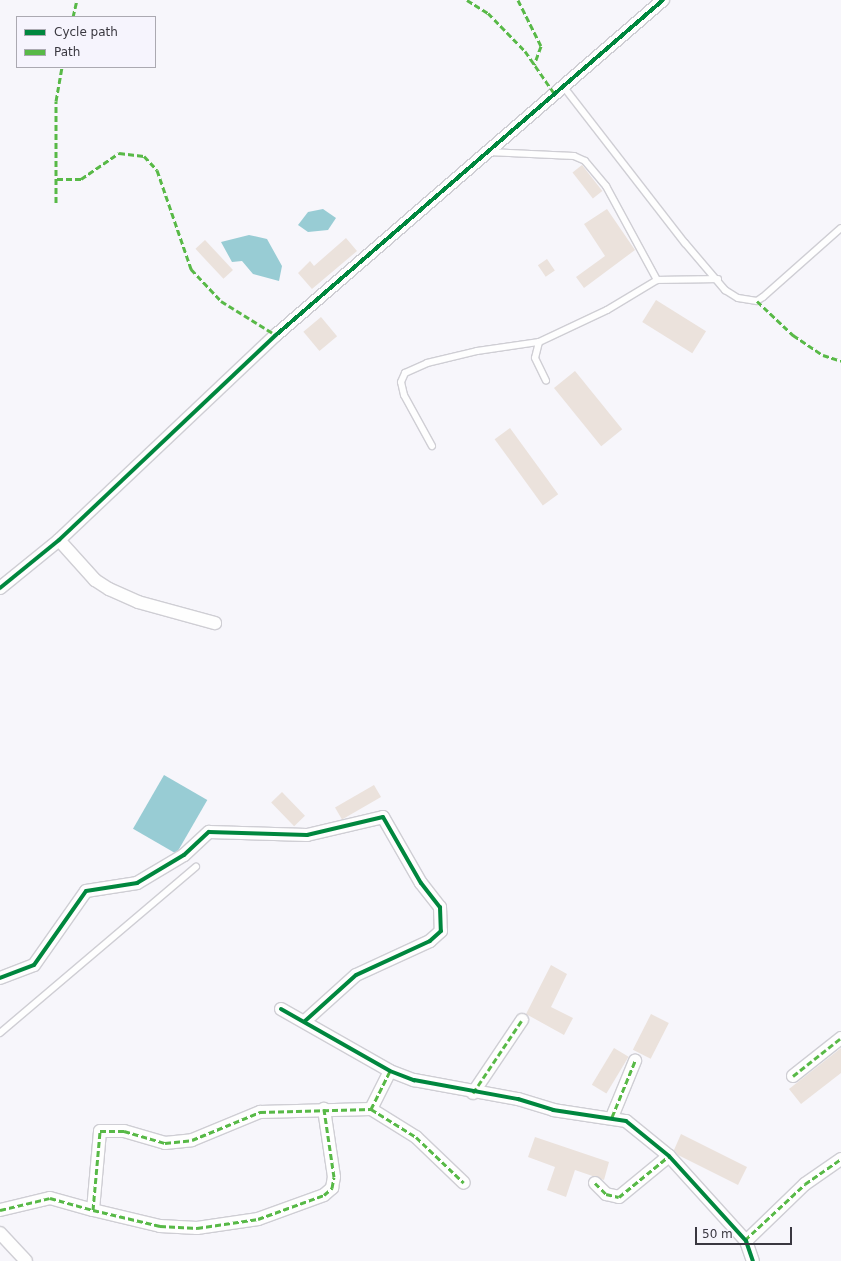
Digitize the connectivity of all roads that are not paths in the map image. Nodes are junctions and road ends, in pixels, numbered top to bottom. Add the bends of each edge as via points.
1 (663, 0) edge
2 (563, 86) junction
3 (486, 152) junction
4 (841, 228) edge
5 (718, 279) junction
6 (657, 280) junction
7 (539, 342) junction
8 (546, 381) dead end
9 (432, 446) dead end
10 (59, 540) junction
11 (0, 588) edge
12 (215, 623) dead end
13 (196, 867) dead end
14 (0, 978) edge
15 (281, 1009) dead end
16 (522, 1020) dead end
17 (305, 1021) junction
18 (0, 1033) edge
19 (841, 1038) edge
20 (635, 1061) dead end
21 (390, 1071) junction
22 (793, 1076) dead end
23 (473, 1093) junction
24 (324, 1109) junction
25 (371, 1109) junction
26 (612, 1117) junction
27 (669, 1156) junction
28 (841, 1159) edge
29 (464, 1182) dead end
30 (596, 1184) dead end
31 (0, 1210) edge
32 (93, 1210) junction
33 (0, 1233) edge
34 (746, 1242) junction
35 (26, 1261) edge
36 (753, 1261) edge

1 - 2 street
2 - 3 street
2 - 5 lane via 685,242
3 - 6 lane via 574,156 585,161 606,186
3 - 10 street via 276,335
4 - 5 lane via 757,301 730,293
5 - 6 lane
6 - 7 lane via 607,310
7 - 8 lane via 535,358
7 - 9 lane via 478,351 427,363 405,373 401,382 404,395
10 - 11 street
10 - 12 street via 95,580 109,589 138,602
13 - 18 lane
14 - 17 street via 34,964 86,891 137,883 184,855 209,832 307,835 383,817 421,882 440,907 441,931 430,941 356,974
15 - 17 street
16 - 23 street
17 - 21 street
19 - 22 street
20 - 26 street
21 - 23 street
21 - 25 street
23 - 26 street via 518,1099 553,1110
24 - 25 street
24 - 32 street via 260,1112 185,1141 165,1143 124,1131 100,1131
24 - 32 street via 334,1177 332,1188 324,1195 258,1219 197,1228 160,1226
25 - 29 street via 416,1137
26 - 27 street via 642,1132
27 - 30 street via 619,1197 606,1194
27 - 34 street
28 - 34 street via 805,1184
31 - 32 street via 50,1198
33 - 35 street
34 - 36 street

